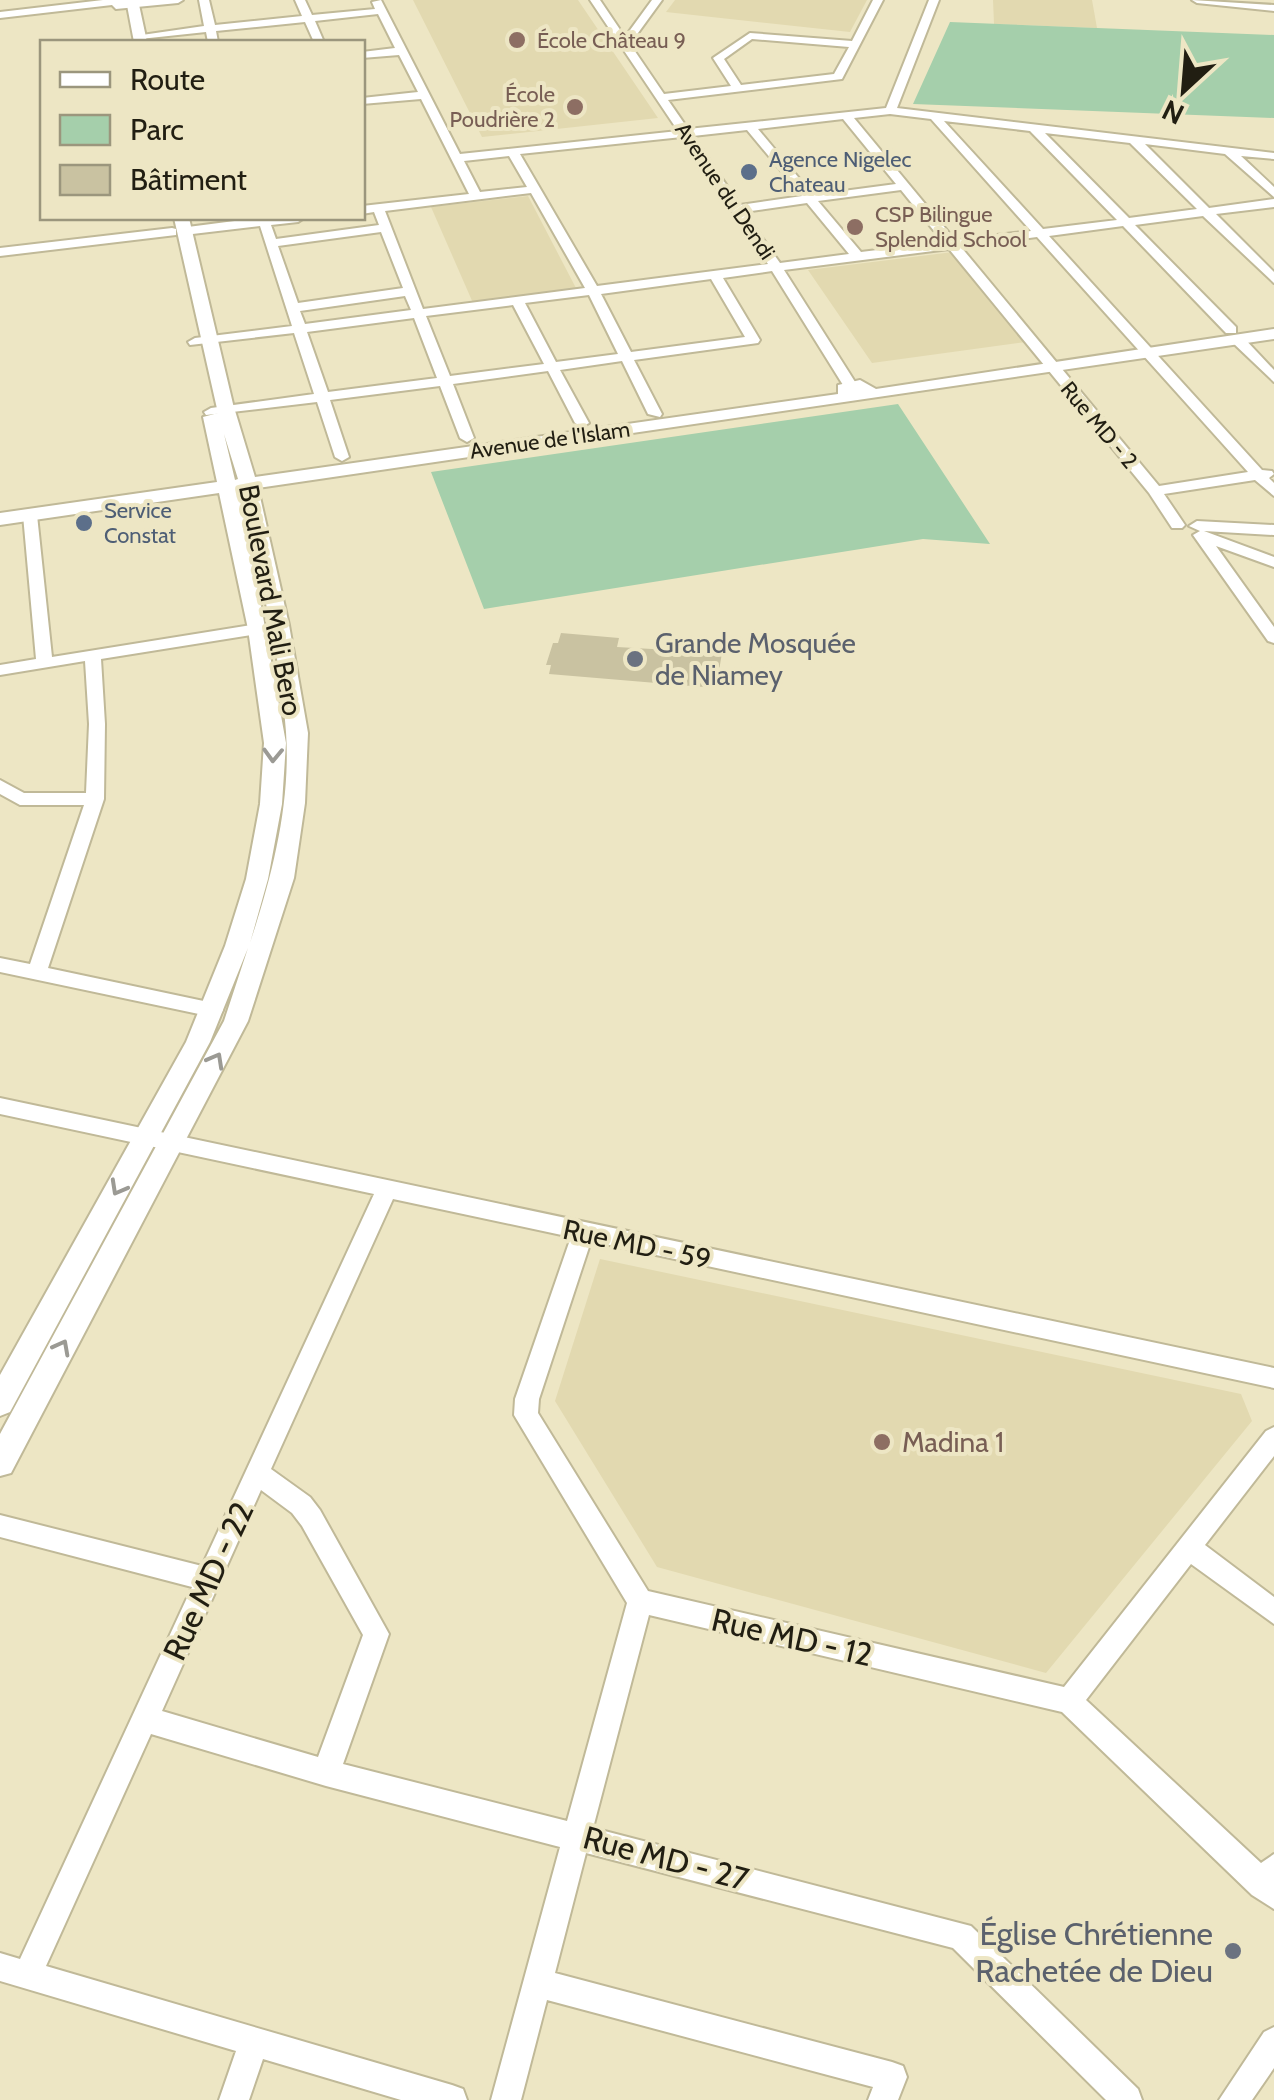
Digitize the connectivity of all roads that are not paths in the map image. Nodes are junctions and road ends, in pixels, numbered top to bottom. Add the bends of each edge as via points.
1 (178, 0) edge
2 (204, 0) edge
3 (300, 0) edge
4 (596, 0) edge
5 (656, 0) edge
6 (878, 0) edge
7 (934, 0) edge
8 (1197, 0) edge
9 (127, 2) edge
10 (1268, 5) edge
11 (379, 6) edge
12 (0, 15) edge
13 (308, 19) junction
14 (211, 28) junction
15 (137, 40) edge
16 (213, 40) edge
17 (318, 40) edge
18 (626, 43) junction
19 (855, 44) junction
20 (402, 51) junction
21 (365, 55) edge
22 (738, 88) junction
23 (425, 95) junction
24 (662, 97) junction
25 (365, 102) edge
26 (890, 112) junction
27 (846, 116) junction
28 (935, 117) junction
29 (750, 126) junction
30 (1034, 128) junction
31 (685, 133) junction
32 (1134, 140) junction
33 (1229, 151) junction
34 (513, 152) junction
35 (1274, 156) edge
36 (456, 158) junction
37 (904, 186) junction
38 (536, 189) junction
39 (1274, 193) edge
40 (476, 196) junction
41 (810, 199) junction
42 (1274, 203) edge
43 (378, 208) junction
44 (736, 209) junction
45 (365, 210) edge
46 (1204, 212) junction
47 (264, 220) edge
48 (1123, 222) junction
49 (176, 225) edge
50 (386, 228) junction
51 (1037, 234) junction
52 (271, 243) junction
53 (952, 245) junction
54 (0, 252) edge
55 (858, 257) junction
56 (776, 267) junction
57 (715, 275) junction
58 (1274, 279) edge
59 (410, 291) junction
60 (593, 291) junction
61 (517, 300) junction
62 (293, 308) junction
63 (419, 313) junction
64 (1274, 324) edge
65 (299, 328) junction
66 (1234, 334) junction
67 (1274, 334) edge
68 (202, 341) junction
69 (1144, 348) junction
70 (626, 357) junction
71 (1046, 362) junction
72 (552, 367) junction
73 (1274, 378) edge
74 (446, 381) junction
75 (855, 390) junction
76 (322, 398) junction
77 (218, 411) junction
78 (655, 414) junction
79 (582, 424) junction
80 (468, 438) junction
81 (342, 457) junction
82 (1267, 474) edge
83 (236, 479) junction
84 (1155, 491) junction
85 (1274, 492) edge
86 (12, 514) edge
87 (1274, 530) edge
88 (1194, 531) junction
89 (1240, 549) junction
90 (1274, 562) edge
91 (1223, 568) junction
92 (258, 629) junction
93 (1271, 631) edge
94 (93, 656) junction
95 (274, 661) junction
96 (45, 663) junction
97 (0, 670) edge
98 (0, 786) edge
99 (20, 799) junction
100 (95, 799) junction
101 (0, 812) edge
102 (0, 965) edge
103 (38, 973) junction
104 (213, 1010) junction
105 (0, 1106) edge
106 (146, 1137) junction
107 (171, 1142) junction
108 (388, 1188) junction
109 (583, 1233) junction
110 (1274, 1378) edge
111 (11, 1403) edge
112 (1274, 1438) edge
113 (0, 1464) edge
114 (257, 1473) junction
115 (0, 1526) edge
116 (1188, 1547) junction
117 (208, 1580) junction
118 (640, 1602) junction
119 (1274, 1612) edge
120 (1069, 1701) junction
121 (145, 1718) junction
122 (326, 1773) junction
123 (578, 1835) junction
124 (1270, 1883) edge
125 (14, 1971) edge
126 (538, 1983) junction
127 (254, 2041) junction
128 (1274, 2042) edge
129 (234, 2100) edge
130 (452, 2100) edge
131 (506, 2100) edge
132 (884, 2100) edge
133 (1127, 2100) edge
134 (1234, 2100) edge

1 - 9 street
2 - 14 street
3 - 13 street
4 - 18 street, Avenue du Dendi
5 - 18 street
6 - 19 street
7 - 26 street
8 - 10 street
9 - 12 street
9 - 15 main road
11 - 13 street
11 - 20 street
13 - 14 street
13 - 17 street
14 - 15 street
14 - 16 street
18 - 24 street, Avenue du Dendi
19 - 22 street via 835,78
19 - 22 street via 753,34 718,58
20 - 21 street
20 - 23 street
22 - 24 street
23 - 25 street
23 - 36 street
24 - 31 street, Avenue du Dendi
26 - 27 street
26 - 28 street
27 - 29 street
27 - 37 street, Rue MD - 2
28 - 30 street
28 - 51 street
29 - 31 street
29 - 41 street
30 - 32 street
30 - 48 street
31 - 34 street
31 - 44 street, Avenue du Dendi
32 - 33 street
32 - 46 street
33 - 35 street
33 - 39 street
34 - 36 street
34 - 38 street
36 - 40 street
37 - 41 street
37 - 53 street, Rue MD - 2
38 - 40 street
38 - 60 street
40 - 43 street
41 - 44 street
41 - 55 street
42 - 46 street
43 - 45 street
43 - 50 street
44 - 56 street, Avenue du Dendi
46 - 48 street
46 - 58 street
47 - 49 street
47 - 52 street
48 - 51 street
48 - 66 street
49 - 54 street
49 - 68 main road, Boulevard Mali Bero
50 - 52 street
50 - 59 street
51 - 53 street
51 - 69 street
52 - 62 street
53 - 55 street
53 - 71 street, Rue MD - 2
55 - 56 street
56 - 57 street
56 - 75 street, Avenue du Dendi
57 - 60 street
57 - 70 street via 752,341
59 - 62 street
59 - 63 street
60 - 61 street
60 - 70 street
61 - 63 street
61 - 72 street
62 - 65 street
63 - 65 street
63 - 74 street
64 - 66 main road, Avenue de l'Islam
65 - 68 street
65 - 76 street
66 - 67 main road, Avenue de l'Islam
66 - 69 main road, Avenue de l'Islam
66 - 73 street
68 - 77 main road, Boulevard Mali Bero
69 - 71 main road, Avenue de l'Islam
69 - 82 street
70 - 72 street
70 - 78 street
71 - 75 main road, Avenue de l'Islam
71 - 84 street, Rue MD - 2
72 - 74 street
72 - 79 street
74 - 76 street
74 - 80 street
75 - 78 main road, Avenue de l'Islam
75 - 83 main road, Avenue de l'Islam
76 - 77 street
76 - 81 street
77 - 83 main road, Boulevard Mali Bero
78 - 79 main road, Avenue de l'Islam
79 - 80 main road, Avenue de l'Islam
80 - 81 main road, Avenue de l'Islam
81 - 83 main road, Avenue de l'Islam
82 - 84 street
82 - 85 street
83 - 86 main road
83 - 92 main road, Boulevard Mali Bero
83 - 95 main road, Boulevard Mali Bero
84 - 88 street, Rue MD - 2
86 - 96 street
87 - 88 street
88 - 89 street
88 - 91 street, Rue MD - 2
89 - 90 street
89 - 91 street
91 - 93 street, Rue MD - 2
92 - 94 street
92 - 95 main road, Boulevard Mali Bero
94 - 96 street
94 - 100 street
95 -> 104 main road, Boulevard Mali Bero via 271,804 256,880
107 -> 95 main road, Boulevard Mali Bero via 236,1021 283,878 297,733
96 - 97 street
98 - 99 street
99 - 100 street
99 - 101 street
100 - 103 street
102 - 103 street
103 - 104 street
104 - 106 main road, Boulevard Mali Bero
105 - 106 street, Rue MD - 59
106 - 107 street, Rue MD - 59
106 -> 111 main road, Boulevard Mali Bero
107 - 108 street, Rue MD - 59
111 -> 107 main road, Boulevard Mali Bero
108 - 109 street, Rue MD - 59
108 - 114 street, Rue MD - 22
109 - 110 street, Rue MD - 59
109 - 118 street via 526,1415
111 - 113 main road, Boulevard Mali Bero
112 - 116 street
114 - 117 street, Rue MD - 22
114 - 122 street via 312,1518 376,1634
115 - 117 street
116 - 119 street
116 - 120 street
117 - 121 street, Rue MD - 22
118 - 120 street, Rue MD - 12
118 - 123 street
120 - 124 street
121 - 122 street, Rue MD - 27
121 - 125 street, Rue MD - 22
122 - 123 street, Rue MD - 27
123 - 126 street
123 - 133 street, Rue MD - 27 via 961,1936
125 - 127 street
126 - 131 street
126 - 132 street via 892,2077
127 - 129 street
127 - 130 street
128 - 134 street

